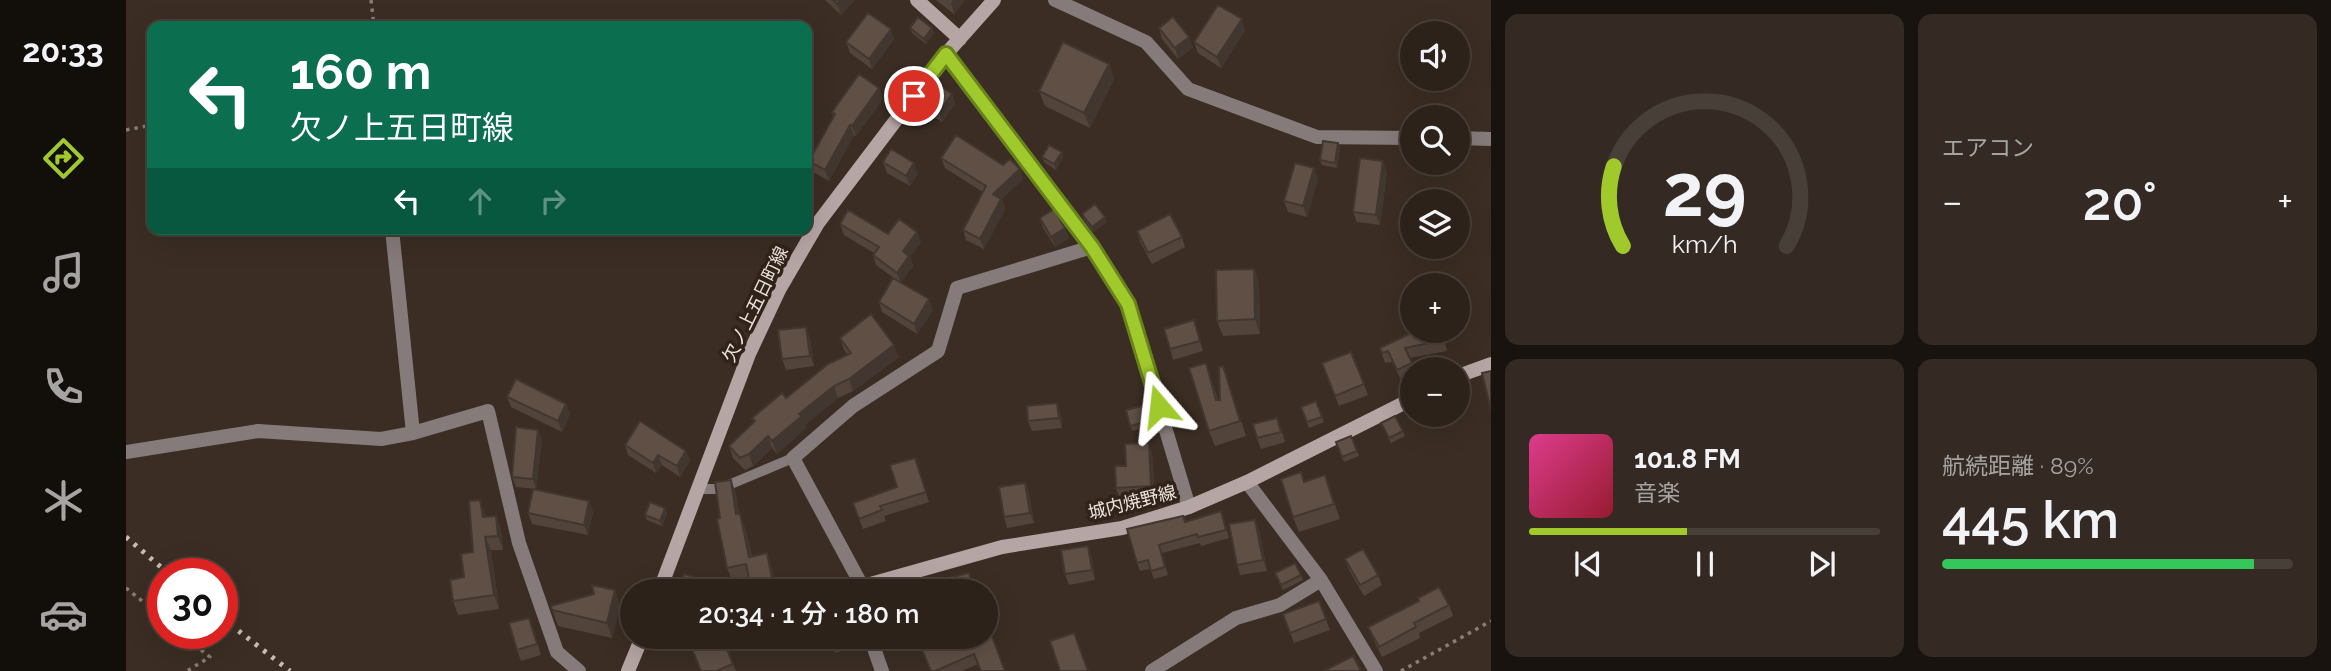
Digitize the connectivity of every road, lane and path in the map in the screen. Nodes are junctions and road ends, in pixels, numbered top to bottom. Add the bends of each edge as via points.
1 (372, 0) edge
2 (917, 0) edge
3 (994, 0) edge
4 (1055, 0) edge
5 (373, 21) edge
6 (960, 38) junction
7 (946, 54) junction
8 (147, 126) edge
9 (126, 130) edge
10 (1400, 138) edge
11 (1470, 138) edge
12 (1491, 139) edge
13 (812, 220) edge
14 (394, 235) edge
15 (805, 235) edge
16 (1092, 247) junction
17 (1491, 364) edge
18 (1470, 372) edge
19 (1400, 404) edge
20 (413, 433) junction
21 (126, 452) edge
22 (793, 458) junction
23 (1247, 482) junction
24 (698, 489) junction
25 (1189, 507) junction
26 (664, 579) edge
27 (848, 579) edge
28 (889, 579) edge
29 (1321, 580) junction
30 (126, 587) edge
31 (147, 605) edge
32 (1491, 621) edge
33 (200, 649) edge
34 (637, 649) edge
35 (874, 649) edge
36 (187, 671) edge
37 (579, 671) edge
38 (628, 671) edge
39 (882, 671) edge
40 (1152, 671) edge
41 (1376, 671) edge
42 (1401, 671) edge

1 - 5 path
2 - 6 main road
3 - 6 main road, 欠ノ上五日町線
4 - 10 street via 1146,42 1188,89 1317,137
6 - 7 main road, 欠ノ上五日町線
7 - 13 main road, 欠ノ上五日町線
7 - 16 street
8 - 9 path
11 - 12 street
14 - 20 street
15 - 24 main road, 欠ノ上五日町線 via 748,354
16 - 22 street via 957,288 939,351 852,406
16 - 25 street via 1128,304
17 - 18 main road
19 - 23 main road, 城内焼野線
20 - 21 street via 381,439 258,431
20 - 37 street via 488,411 519,543 557,652
22 - 24 lane via 719,489
22 - 27 street
23 - 25 main road, 城内焼野線
23 - 29 street
24 - 26 main road, 欠ノ上五日町線
25 - 28 main road, 城内焼野線 via 1122,528 1003,547
29 - 40 street via 1280,606 1236,618
29 - 41 street
30 - 31 path
32 - 42 path
33 - 36 path via 210,657
34 - 38 main road
35 - 39 street

